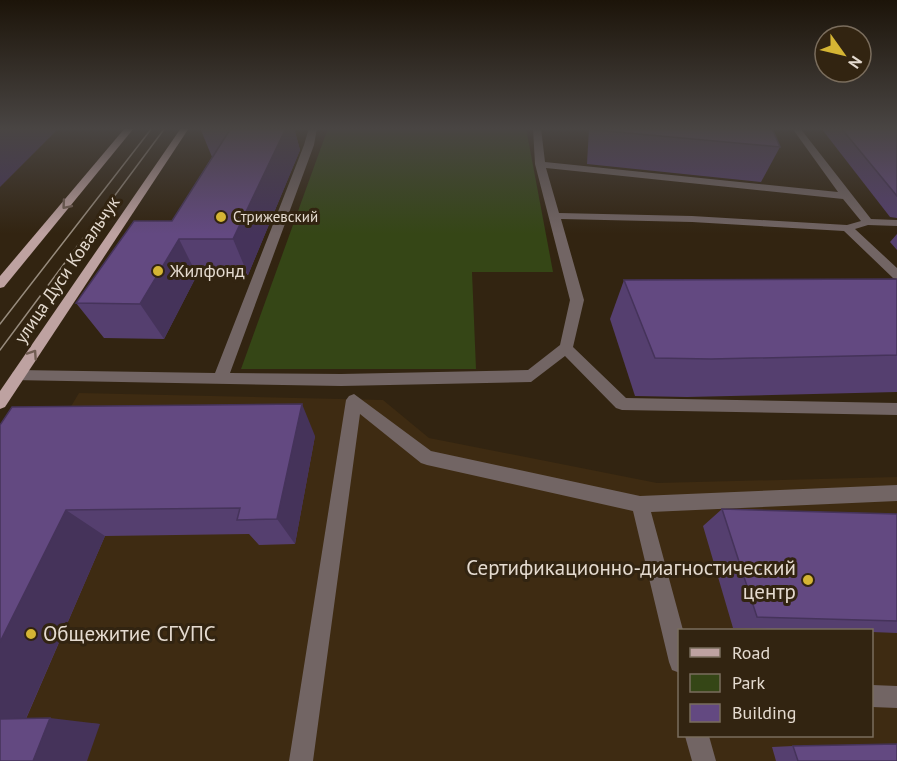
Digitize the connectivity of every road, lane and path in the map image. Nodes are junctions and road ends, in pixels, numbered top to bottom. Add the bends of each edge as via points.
1 (100, 164) edge
2 (161, 164) edge
3 (302, 164) edge
4 (540, 164) joint
5 (822, 164) edge
6 (846, 196) junction
7 (555, 216) junction
8 (868, 222) junction
9 (897, 223) edge
10 (847, 228) junction
11 (897, 276) edge
12 (0, 284) edge
13 (567, 348) junction
14 (18, 376) junction
15 (220, 379) junction
16 (0, 403) edge
17 (897, 409) edge
18 (897, 493) edge
19 (640, 504) junction
20 (678, 654) edge
21 (873, 696) edge
22 (897, 697) edge
23 (698, 737) edge
24 (301, 761) edge
25 (704, 761) edge

1 -> 12 main road, улица Дуси Ковальчук
14 -> 2 main road, улица Дуси Ковальчук
3 - 15 lane
4 - 6 lane
4 - 7 lane
5 - 6 lane
6 - 8 lane
7 - 10 lane
7 - 13 lane via 576,300
8 - 9 lane
8 - 10 lane
10 - 11 lane
13 - 15 lane via 531,376
13 - 17 lane via 622,404
14 - 15 lane
14 - 16 main road, улица Дуси Ковальчук
18 - 19 lane
19 - 20 lane
19 - 24 lane via 427,458 354,400
21 - 22 lane
23 - 25 lane

